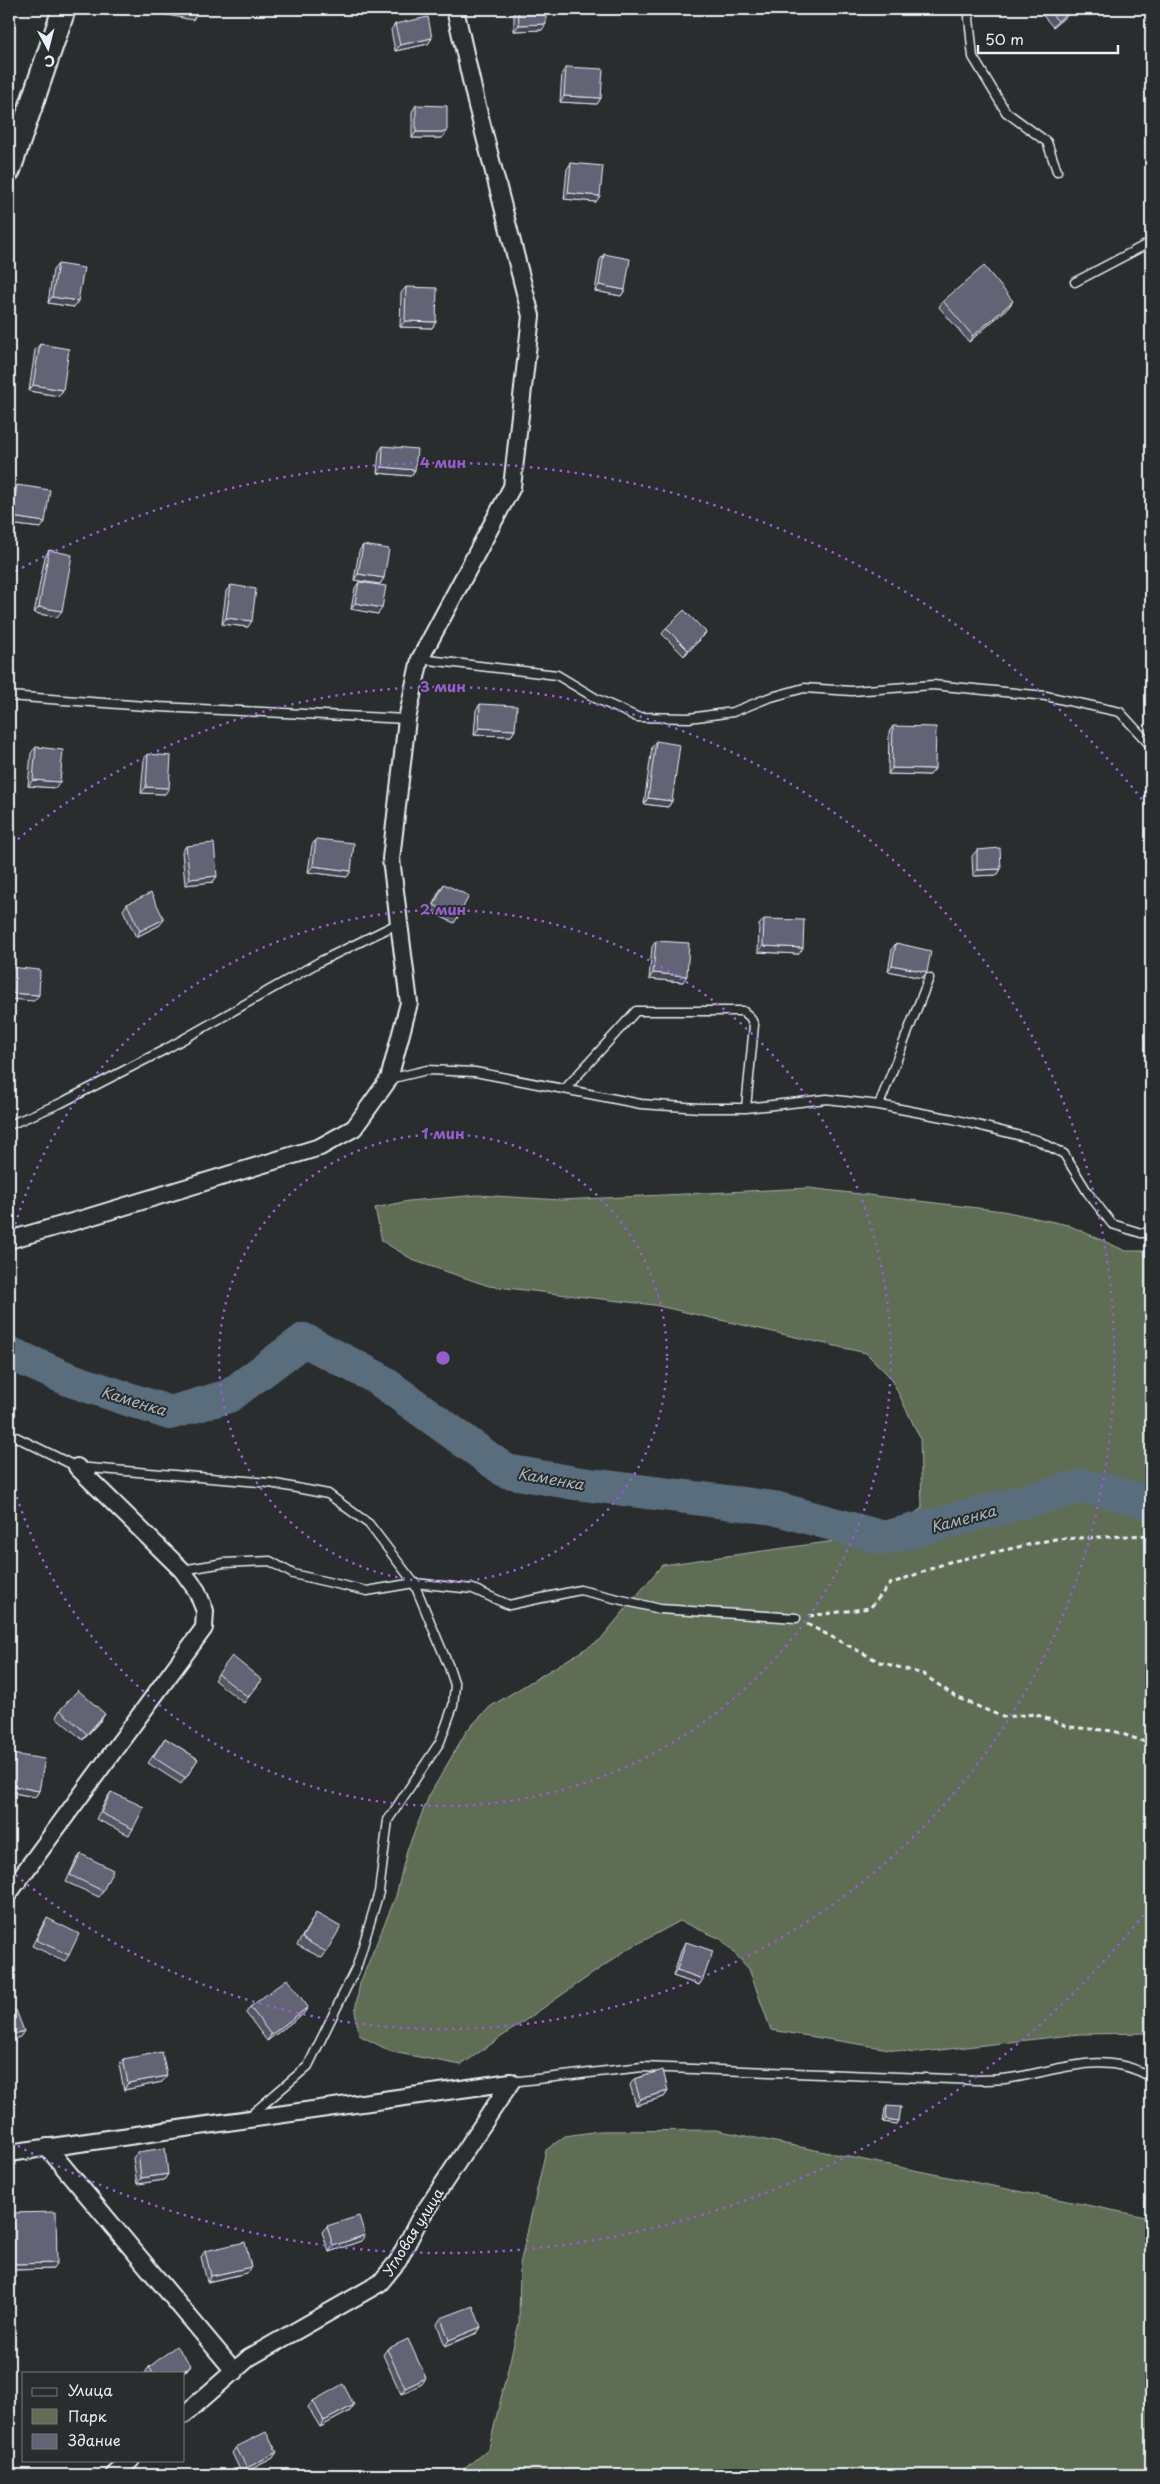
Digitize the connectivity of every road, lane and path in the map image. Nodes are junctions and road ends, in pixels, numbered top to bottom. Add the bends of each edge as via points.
1 (64, 9) edge
2 (455, 9) edge
3 (970, 9) edge
4 (9, 170) edge
5 (1057, 171) dead end
6 (1151, 242) edge
7 (1075, 282) dead end
8 (420, 659) junction
9 (9, 696) edge
10 (407, 719) junction
11 (1151, 746) edge
12 (399, 922) junction
13 (929, 978) edge
14 (389, 1079) junction
15 (565, 1089) junction
16 (879, 1105) junction
17 (746, 1108) junction
18 (9, 1126) edge
19 (1151, 1233) edge
20 (9, 1240) edge
21 (9, 1437) edge
22 (77, 1466) junction
23 (1151, 1535) edge
24 (182, 1570) junction
25 (414, 1583) junction
26 (796, 1618) junction
27 (1151, 1744) edge
28 (9, 1893) edge
29 (1151, 2077) edge
30 (511, 2082) junction
31 (246, 2120) junction
32 (47, 2148) junction
33 (9, 2153) edge
34 (235, 2372) junction
35 (185, 2414) edge
36 (129, 2462) edge
37 (114, 2475) edge

1 - 4 main road
2 - 8 street via 531,316 512,487
3 - 5 lane via 974,57 1006,112 1047,142
6 - 7 lane
8 - 10 street
8 - 11 lane via 557,675 597,700 637,717 689,718 733,712 804,688 852,691 932,685 1046,696 1120,712
9 - 10 lane
10 - 12 street via 391,859
12 - 14 street via 409,1003
12 - 18 lane via 321,961 148,1058 60,1104
13 - 16 lane
14 - 15 lane via 427,1070 475,1072
14 - 20 street via 354,1128 320,1147
15 - 17 lane via 641,1104
15 - 17 lane via 636,1011 743,1011 754,1025
16 - 17 lane via 826,1099
16 - 19 lane via 1037,1140 1064,1154 1112,1224 1141,1234
21 - 22 lane via 16,1437
22 - 24 street
22 - 25 lane via 270,1483 328,1494 369,1524
23 - 26 path via 1054,1539 948,1562 890,1584 870,1608
24 - 25 lane via 224,1562 270,1561 292,1574 367,1591
24 - 28 street via 197,1592 204,1612 204,1628
25 - 26 lane via 473,1589 509,1604 580,1590 660,1609
25 - 31 lane via 455,1685 454,1706 440,1742 388,1820 379,1892 357,1966 308,2066
26 - 27 path via 880,1662 923,1674 956,1696 1003,1717 1035,1714 1069,1727 1114,1731
29 - 30 lane via 1135,2068 1095,2062 1009,2079 642,2067
30 - 31 street
30 - 34 street, Угловая улица via 419,2220 398,2261 380,2284 250,2357
31 - 32 street
32 - 33 street
32 - 34 street
34 - 35 street, Угловая улица
36 - 37 street

